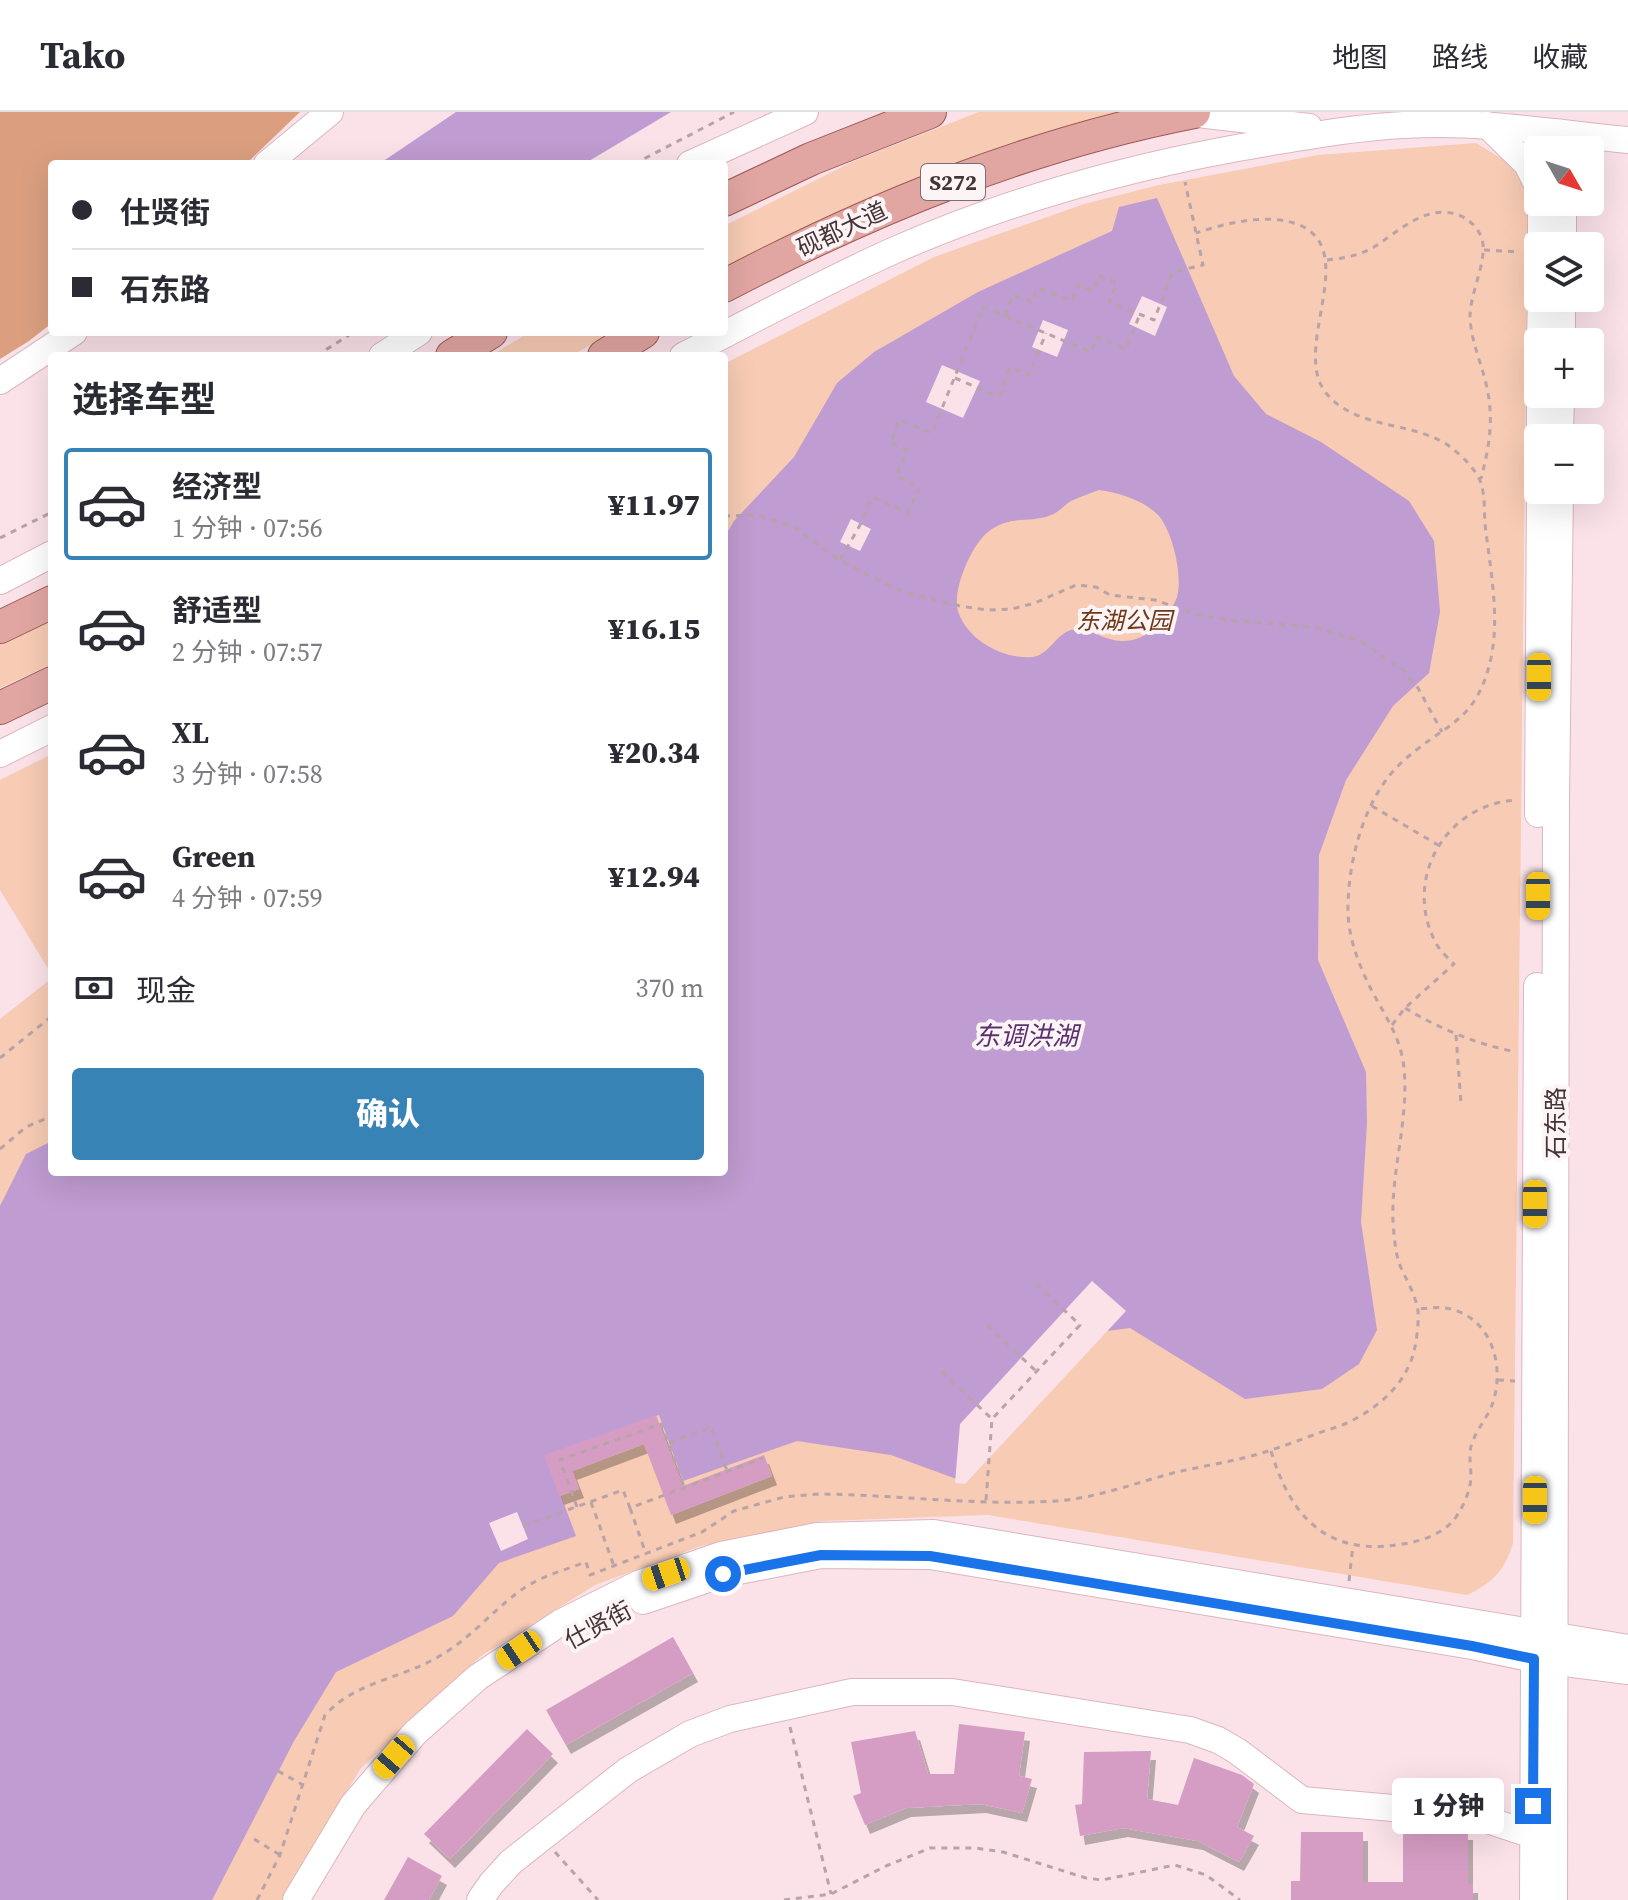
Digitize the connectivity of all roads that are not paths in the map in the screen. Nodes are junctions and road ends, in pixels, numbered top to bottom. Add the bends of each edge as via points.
1 (330, 112) edge
2 (805, 112) edge
3 (930, 112) edge
4 (1192, 112) edge
5 (1487, 125) junction
6 (1341, 131) junction
7 (1621, 139) edge
8 (272, 160) edge
9 (699, 160) edge
10 (1524, 161) edge
11 (728, 198) edge
12 (728, 284) edge
13 (728, 333) edge
14 (68, 336) edge
15 (413, 336) edge
16 (484, 336) edge
17 (636, 336) edge
18 (656, 336) edge
19 (723, 336) edge
20 (388, 352) edge
21 (458, 352) edge
22 (610, 352) edge
23 (640, 352) edge
24 (691, 352) edge
25 (0, 381) edge
26 (1540, 504) edge
27 (1560, 504) edge
28 (48, 556) edge
29 (0, 581) edge
30 (48, 604) edge
31 (0, 627) edge
32 (48, 685) edge
33 (0, 708) edge
34 (48, 730) edge
35 (0, 754) edge
36 (1544, 1647) junction
37 (1628, 1648) edge
38 (1628, 1671) edge
39 (1533, 1835) junction
40 (296, 1900) edge
41 (314, 1900) edge
42 (480, 1900) edge
43 (1533, 1900) edge
44 (1554, 1900) edge

1 - 8 street
2 - 9 street
3 - 11 main road
4 - 6 street
4 - 12 main road, 砚都大道 / S272 via 986,169 833,231
5 - 6 street
5 - 7 street
5 - 10 street
6 - 13 street via 1180,158 1084,181 894,250
14 - 25 street
15 - 20 street
16 - 21 main road
17 - 22 main road
18 - 23 street
19 - 24 street
26 - 36 street, 石东路 via 1537,1055
27 - 36 street, 石东路
28 - 29 street
30 - 31 main road
32 - 33 main road
34 - 35 street
36 - 37 street
36 - 38 street
36 - 39 street, 石东路
36 - 40 street via 1347,1602 934,1533 817,1536 721,1555 601,1601 478,1677 415,1733 353,1805
36 - 41 street, 仕贤街 via 1472,1646 930,1556 821,1555 723,1574 609,1617 487,1691 427,1744 367,1814
36 - 44 street, 石东路
39 - 42 street via 1472,1815 1302,1800 1237,1751 1190,1730 952,1692 852,1692 730,1719 657,1751 511,1862
39 - 43 street, 石东路

